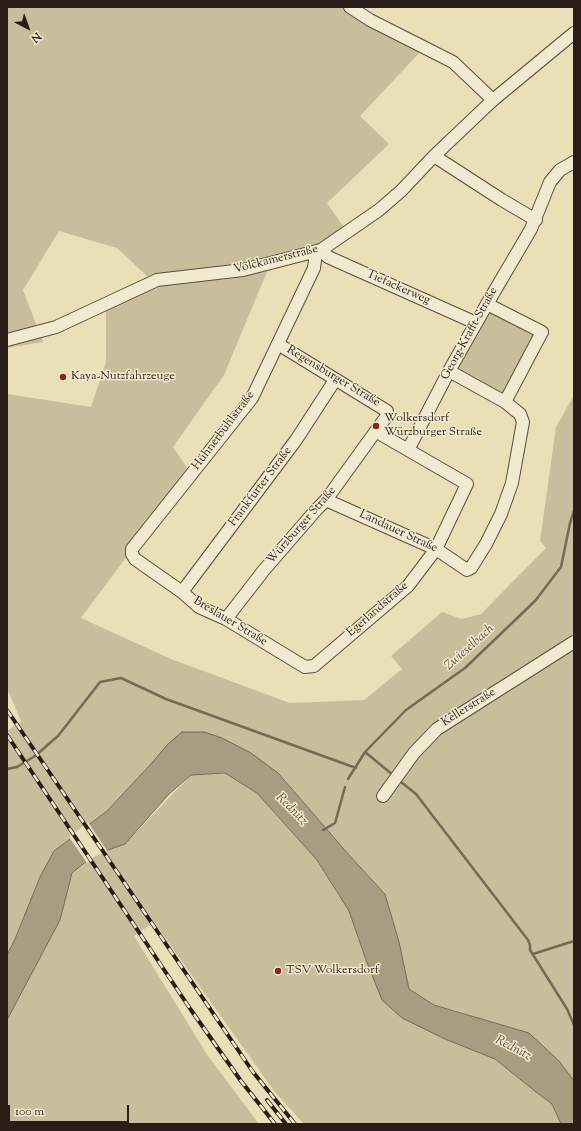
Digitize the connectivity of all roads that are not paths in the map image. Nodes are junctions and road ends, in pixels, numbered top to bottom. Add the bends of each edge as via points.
1 (350, 7) edge
2 (574, 33) edge
3 (493, 100) junction
4 (434, 156) junction
5 (574, 160) edge
6 (536, 220) junction
7 (319, 251) junction
8 (487, 304) junction
9 (476, 323) junction
10 (7, 340) edge
11 (278, 344) junction
12 (449, 371) junction
13 (335, 380) junction
14 (505, 402) junction
15 (377, 432) junction
16 (408, 450) junction
17 (326, 500) junction
18 (436, 549) junction
19 (132, 554) joint
20 (182, 592) junction
21 (226, 619) junction
22 (574, 642) edge
23 (314, 666) joint
24 (382, 796) dead end

1 - 3 street via 370,20 453,62
2 - 3 street, Volckamerstraße
3 - 4 street, Volckamerstraße
4 - 6 street
4 - 7 street, Volckamerstraße via 401,191
5 - 6 street, Georg-Krafft-Straße via 560,170 550,182
6 - 8 street, Georg-Krafft-Straße
7 - 9 street, Tiefackerweg
7 - 10 street, Volckamerstraße via 243,270 157,280 56,327
7 - 11 street, Hühnerbühlstraße via 314,268
8 - 9 street, Georg-Krafft-Straße
8 - 14 street via 542,332
9 - 12 street, Georg-Krafft-Straße
11 - 13 street, Regensburger Straße
11 - 19 street, Hühnerbühlstraße via 252,398 132,549
12 - 14 street
12 - 16 street, Georg-Krafft-Straße
13 - 15 street, Regensburger Straße via 387,411
13 - 20 street, Frankfurter Straße via 296,440
14 - 18 street, Landauer Straße via 520,414 524,422 512,483 502,514 471,568 467,570
15 - 16 street
15 - 17 street, Würzburger Straße
16 - 18 street, Egerlandstraße via 467,484
17 - 18 street, Landauer Straße
17 - 21 street, Würzburger Straße via 264,570
18 - 23 street, Egerlandstraße via 408,586
19 - 20 street, Breslauer Straße via 135,559
20 - 21 street, Breslauer Straße via 199,607
21 - 23 street, Breslauer Straße via 305,667
22 - 24 street, Kellerstraße via 437,728 414,753

